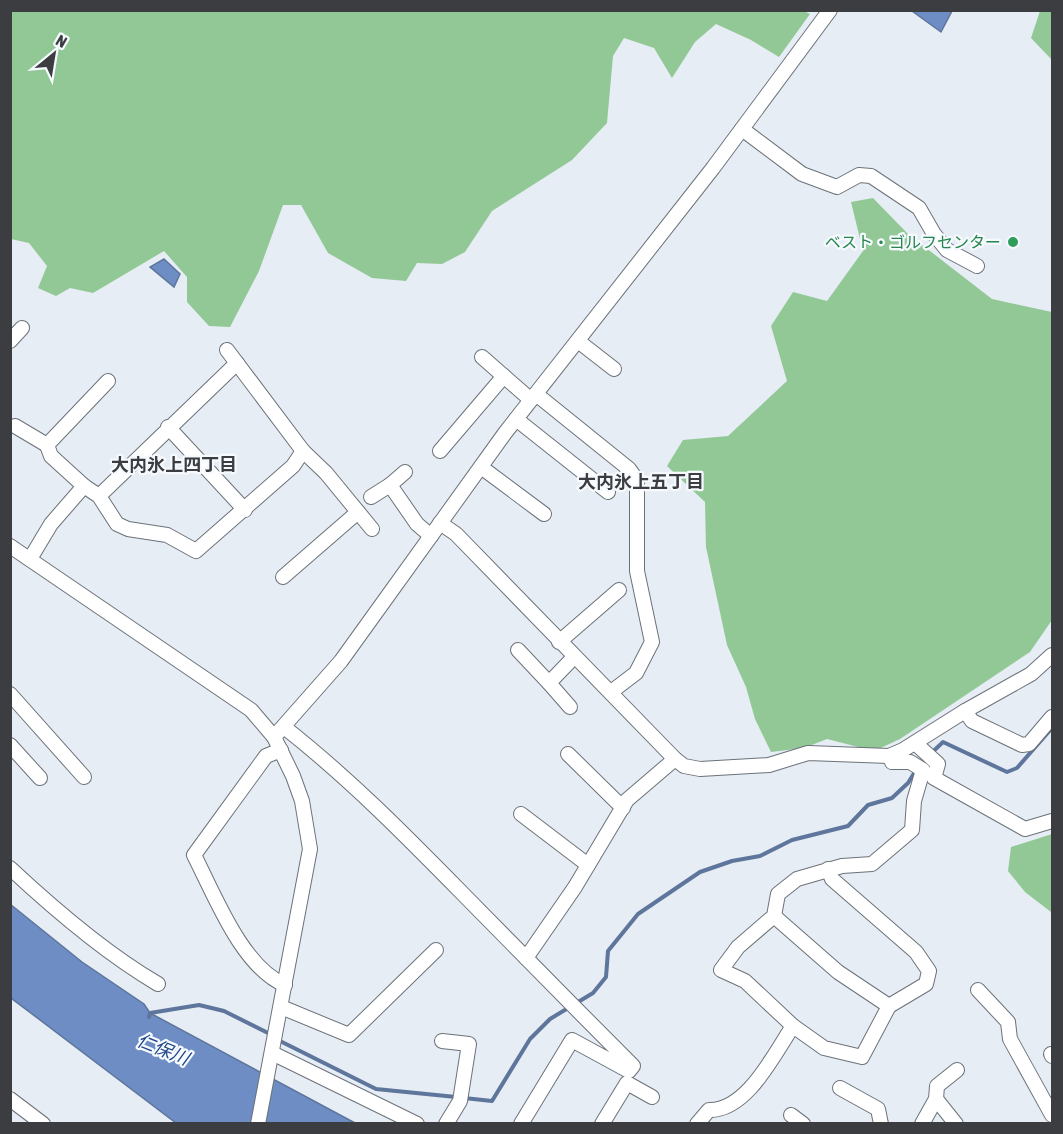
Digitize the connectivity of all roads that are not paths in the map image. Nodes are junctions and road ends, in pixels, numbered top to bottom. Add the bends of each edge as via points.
1 (829, 11) edge
2 (742, 129) junction
3 (977, 266) dead end
4 (22, 328) dead end
5 (578, 340) junction
6 (10, 341) edge
7 (227, 350) dead end
8 (482, 357) dead end
9 (237, 363) junction
10 (614, 369) dead end
11 (504, 376) junction
12 (108, 381) dead end
13 (533, 397) junction
14 (516, 419) junction
15 (15, 426) dead end
16 (168, 427) junction
17 (47, 445) junction
18 (303, 451) junction
19 (440, 451) dead end
20 (481, 467) junction
21 (405, 472) dead end
22 (390, 485) junction
23 (84, 486) junction
24 (608, 492) dead end
25 (99, 496) junction
26 (371, 498) dead end
27 (245, 510) junction
28 (358, 512) junction
29 (544, 514) dead end
30 (440, 523) junction
31 (372, 529) dead end
32 (431, 536) junction
33 (10, 546) edge
34 (30, 559) junction
35 (283, 577) dead end
36 (619, 590) dead end
37 (559, 642) junction
38 (518, 650) dead end
39 (1053, 655) edge
40 (574, 657) junction
41 (549, 683) junction
42 (611, 692) junction
43 (10, 694) edge
44 (570, 707) dead end
45 (964, 711) junction
46 (1053, 717) edge
47 (280, 732) junction
48 (915, 743) junction
49 (10, 745) edge
50 (280, 750) junction
51 (568, 754) dead end
52 (889, 756) junction
53 (675, 759) junction
54 (84, 777) dead end
55 (40, 778) dead end
56 (623, 808) junction
57 (521, 814) dead end
58 (1053, 821) edge
59 (588, 865) junction
60 (10, 868) edge
61 (828, 869) junction
62 (774, 916) junction
63 (436, 950) dead end
64 (526, 958) junction
65 (158, 984) dead end
66 (285, 985) junction
67 (978, 990) dead end
68 (889, 1006) junction
69 (281, 1007) junction
70 (793, 1026) junction
71 (442, 1041) dead end
72 (270, 1060) junction
73 (957, 1070) dead end
74 (840, 1088) dead end
75 (652, 1097) dead end
76 (10, 1099) edge
77 (936, 1099) junction
78 (791, 1115) dead end
79 (1053, 1115) edge
80 (703, 1122) edge
81 (43, 1124) edge
82 (258, 1124) edge
83 (417, 1124) edge
84 (446, 1124) edge
85 (521, 1124) edge
86 (602, 1124) edge
87 (803, 1124) edge
88 (881, 1124) edge
89 (922, 1124) edge
90 (956, 1124) edge

1 - 2 street
2 - 3 street via 802,174 837,187 859,175 871,176 919,208 947,250
2 - 5 street
4 - 6 street
5 - 10 street
5 - 13 street
7 - 9 street
8 - 11 street
9 - 16 street
9 - 18 street
11 - 13 street
11 - 19 street
12 - 17 street
13 - 14 street
13 - 42 street via 629,469 637,480 637,571 652,642 636,673
14 - 20 street
14 - 24 street via 566,452 586,481
15 - 17 street
16 - 25 street
16 - 27 street
17 - 23 street via 51,456
18 - 27 street via 293,466
18 - 28 street
20 - 29 street
20 - 30 street
21 - 22 street
22 - 26 street
22 - 32 street via 417,524
23 - 25 street
23 - 34 street via 51,524
25 - 27 street via 117,524 167,536 195,551
28 - 31 street
28 - 35 street
30 - 32 street
30 - 37 street via 456,534
32 - 47 street via 341,661
33 - 34 street
34 - 47 street via 231,694
36 - 37 street
37 - 40 street
38 - 41 street
39 - 45 street via 1031,674
40 - 41 street
40 - 42 street
41 - 44 street
42 - 53 street
43 - 54 street
45 - 46 street via 972,721 1022,745 1029,744
45 - 48 street
47 - 50 street
47 - 64 street via 330,762
48 - 52 street
48 - 58 street via 938,765 934,778 1025,829
49 - 55 street
50 - 66 street via 302,801 310,849
50 - 66 street via 266,756 195,855 253,962
51 - 56 street
52 - 53 street via 808,753 769,765 700,770
52 - 61 street via 892,762 910,762 923,770 914,801 912,830 872,864
53 - 56 street via 627,800
56 - 59 street
57 - 59 street
59 - 64 street
60 - 65 street via 41,897
61 - 62 street via 796,879 778,894
61 - 68 street via 832,879 916,952 929,971 926,984
62 - 68 street via 838,972
62 - 70 street via 738,947 721,970 745,981
63 - 69 street via 349,1035
64 - 85 street via 633,1066 629,1071 572,1040
66 - 69 street
67 - 79 street via 1008,1022 1010,1039
68 - 70 street via 862,1057 824,1048
69 - 72 street
70 - 80 street via 746,1094 721,1110 709,1110
71 - 84 street via 469,1044 461,1096
72 - 82 street
72 - 83 street
73 - 77 street via 937,1086
74 - 88 street via 878,1109
75 - 86 street via 627,1083
76 - 81 street
77 - 89 street
77 - 90 street
78 - 87 street

